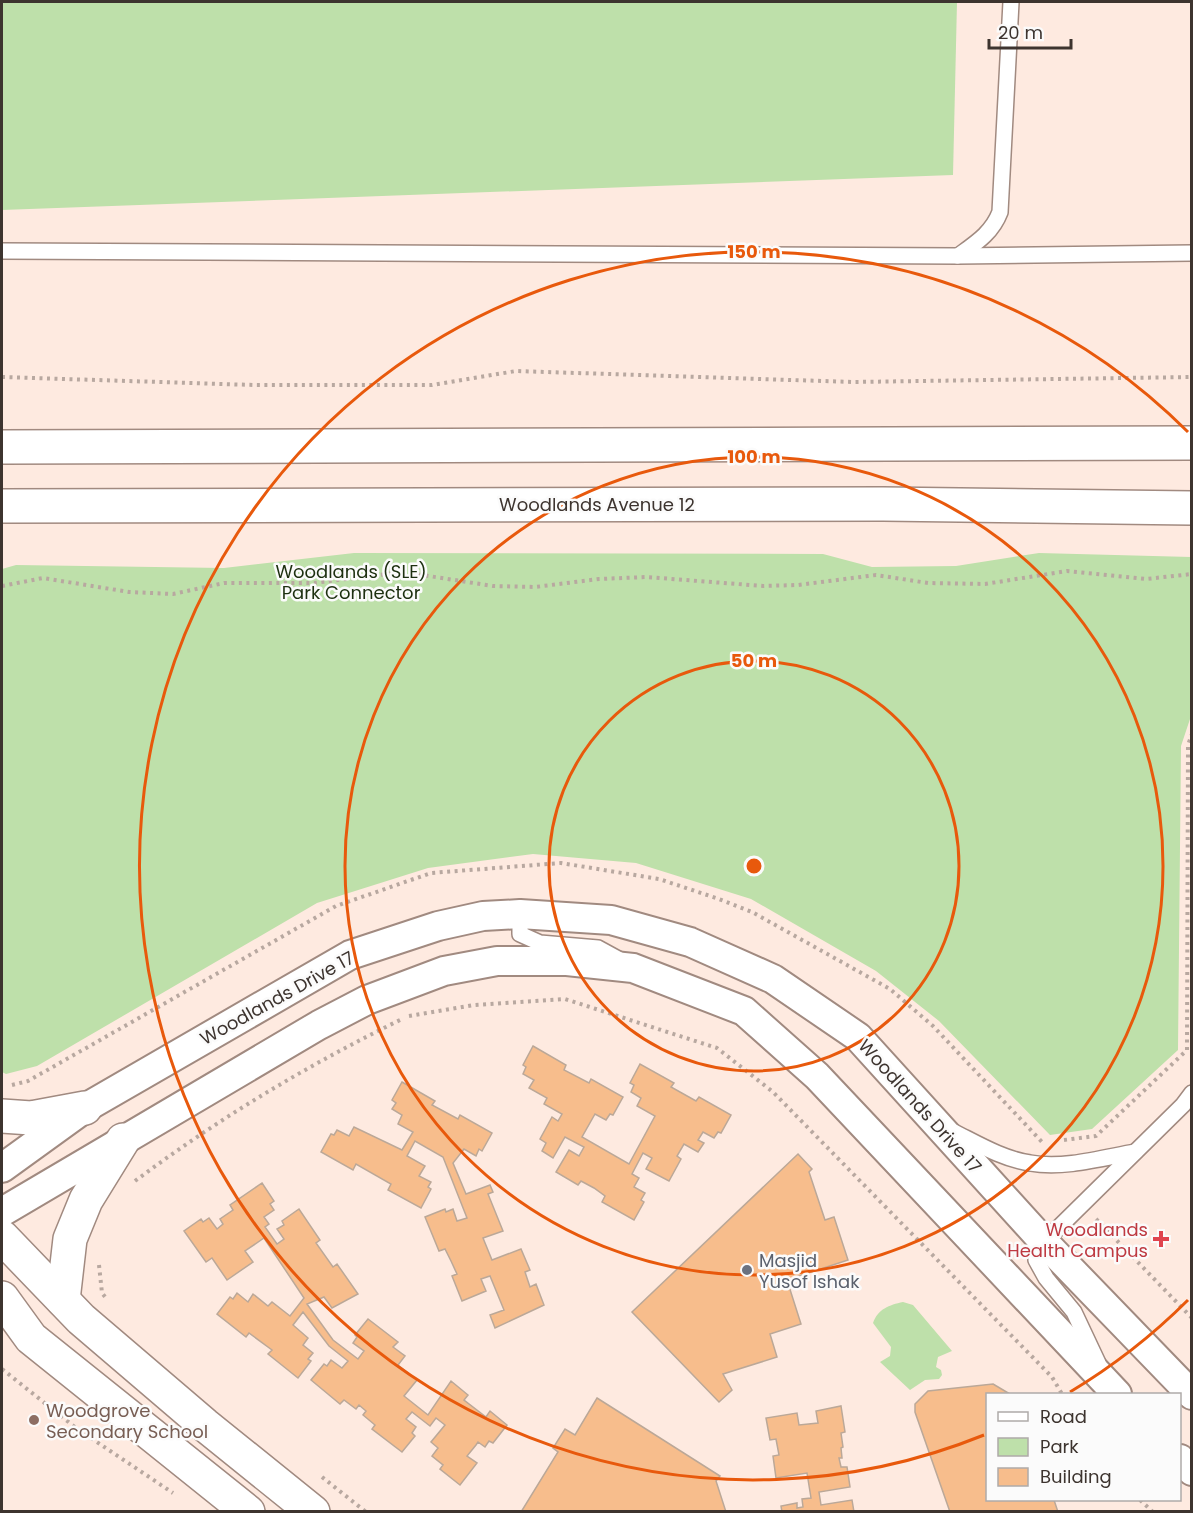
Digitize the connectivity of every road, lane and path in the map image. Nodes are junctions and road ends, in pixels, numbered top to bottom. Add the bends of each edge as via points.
1 (1011, 2) edge
2 (2, 251) edge
3 (1191, 252) edge
4 (958, 256) junction
5 (2, 377) edge
6 (1191, 377) edge
7 (1191, 443) edge
8 (2, 447) edge
9 (2, 506) edge
10 (63, 506) junction
11 (1191, 508) edge
12 (2, 525) edge
13 (1191, 574) edge
14 (2, 586) edge
15 (1191, 734) edge
16 (520, 914) junction
17 (633, 968) junction
18 (2, 1085) edge
19 (1189, 1100) edge
20 (85, 1108) junction
21 (2, 1116) edge
22 (935, 1122) junction
23 (123, 1140) junction
24 (1043, 1144) junction
25 (1136, 1152) junction
26 (1051, 1163) junction
27 (2, 1168) edge
28 (129, 1185) dead end
29 (1082, 1204) junction
30 (2, 1212) edge
31 (2, 1237) edge
32 (1044, 1242) junction
33 (99, 1258) dead end
34 (2, 1298) edge
35 (63, 1300) junction
36 (109, 1301) dead end
37 (1191, 1318) edge
38 (2, 1326) edge
39 (32, 1338) junction
40 (2, 1369) edge
41 (1114, 1391) edge
42 (1061, 1393) edge
43 (1191, 1395) edge
44 (320, 1476) dead end
45 (183, 1500) dead end
46 (1141, 1501) edge
47 (248, 1512) edge
48 (313, 1512) edge
49 (366, 1512) edge
50 (1154, 1512) edge

1 - 4 lane via 1000,212 986,236
2 - 4 lane
3 - 4 lane
5 - 6 path via 254,385 432,385 516,371 853,382
7 - 8 main road
9 - 10 main road, Woodlands Avenue 12
10 - 11 main road, Woodlands Avenue 12 via 883,504
10 - 12 main road
13 - 14 path via 1146,579 1067,571 985,584 928,583 876,575 763,586 646,577 535,587 493,586 403,572 314,583 224,583 173,594 129,592 43,578
15 - 24 path via 1187,1050 1096,1136
16 - 17 lane via 520,934 540,943 598,948
16 - 20 street, Woodlands Drive 17 via 483,916 438,926 350,956
16 - 22 street, Woodlands Drive 17 via 611,920 690,942 773,979 858,1037
17 - 23 street via 567,961 497,961 444,971 367,1000 319,1025
17 - 41 street via 744,1011 817,1076
18 - 24 path via 28,1081 336,906 431,873 561,863 658,879 719,899 752,912 890,989 933,1026
19 - 25 lane
20 - 21 main road via 31,1118
20 - 27 street, Woodlands Drive 17
22 - 26 lane via 993,1152 1031,1164
22 - 32 street, Woodlands Drive 17
23 - 30 street
23 - 35 main road via 86,1200 70,1239
24 - 26 path
25 - 26 lane
25 - 29 lane
28 - 42 path via 220,1120 330,1054 406,1017 474,1005 565,999 717,1048 773,1092 1037,1361
29 - 32 lane
29 - 37 path
31 - 35 main road
32 - 41 lane via 1036,1260 1074,1312
32 - 43 street, Woodlands Drive 17
33 - 36 path via 102,1293
34 - 39 main road
35 - 48 main road via 205,1425
38 - 39 main road
39 - 47 main road
40 - 45 path via 76,1428
44 - 49 path
46 - 50 path

